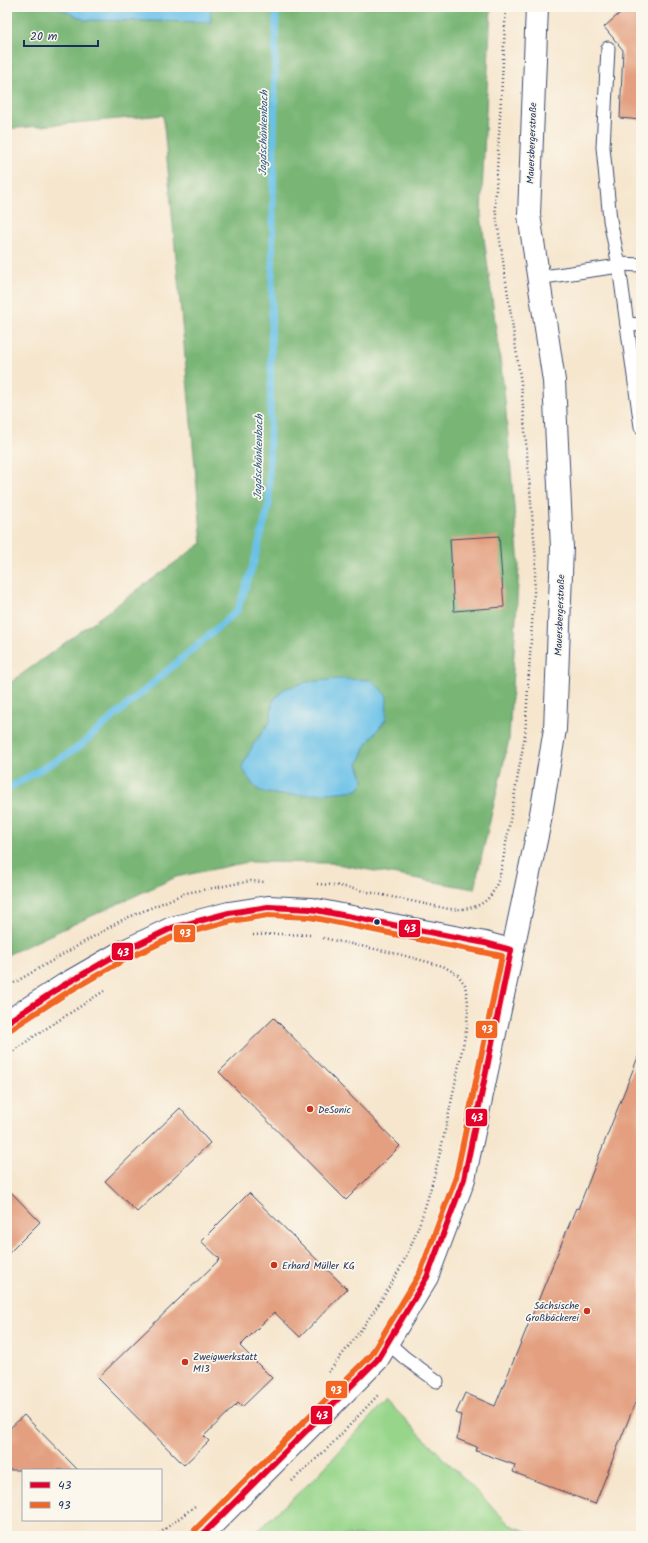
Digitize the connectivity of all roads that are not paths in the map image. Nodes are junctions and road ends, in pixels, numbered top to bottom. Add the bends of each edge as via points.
1 (537, 7) edge
2 (608, 48) dead end
3 (619, 265) junction
4 (641, 265) edge
5 (541, 277) junction
6 (627, 324) junction
7 (641, 325) edge
8 (639, 404) edge
9 (641, 427) edge
10 (511, 950) junction
11 (8, 1021) edge
12 (387, 1342) junction
13 (437, 1381) dead end
14 (202, 1536) edge

1 - 5 street, Mauersbergerstraße via 529,215
2 - 3 lane via 603,146 610,220
3 - 4 lane
3 - 5 lane
3 - 6 lane
5 - 10 street, Mauersbergerstraße via 554,381 562,548 555,729 539,826
6 - 7 lane
6 - 8 lane
8 - 9 lane
10 - 11 street via 311,909 268,907 172,928 118,954
10 - 12 street, Mauersbergerstraße via 464,1179 427,1277
12 - 13 lane
12 - 14 street, Mauersbergerstraße via 377,1360

